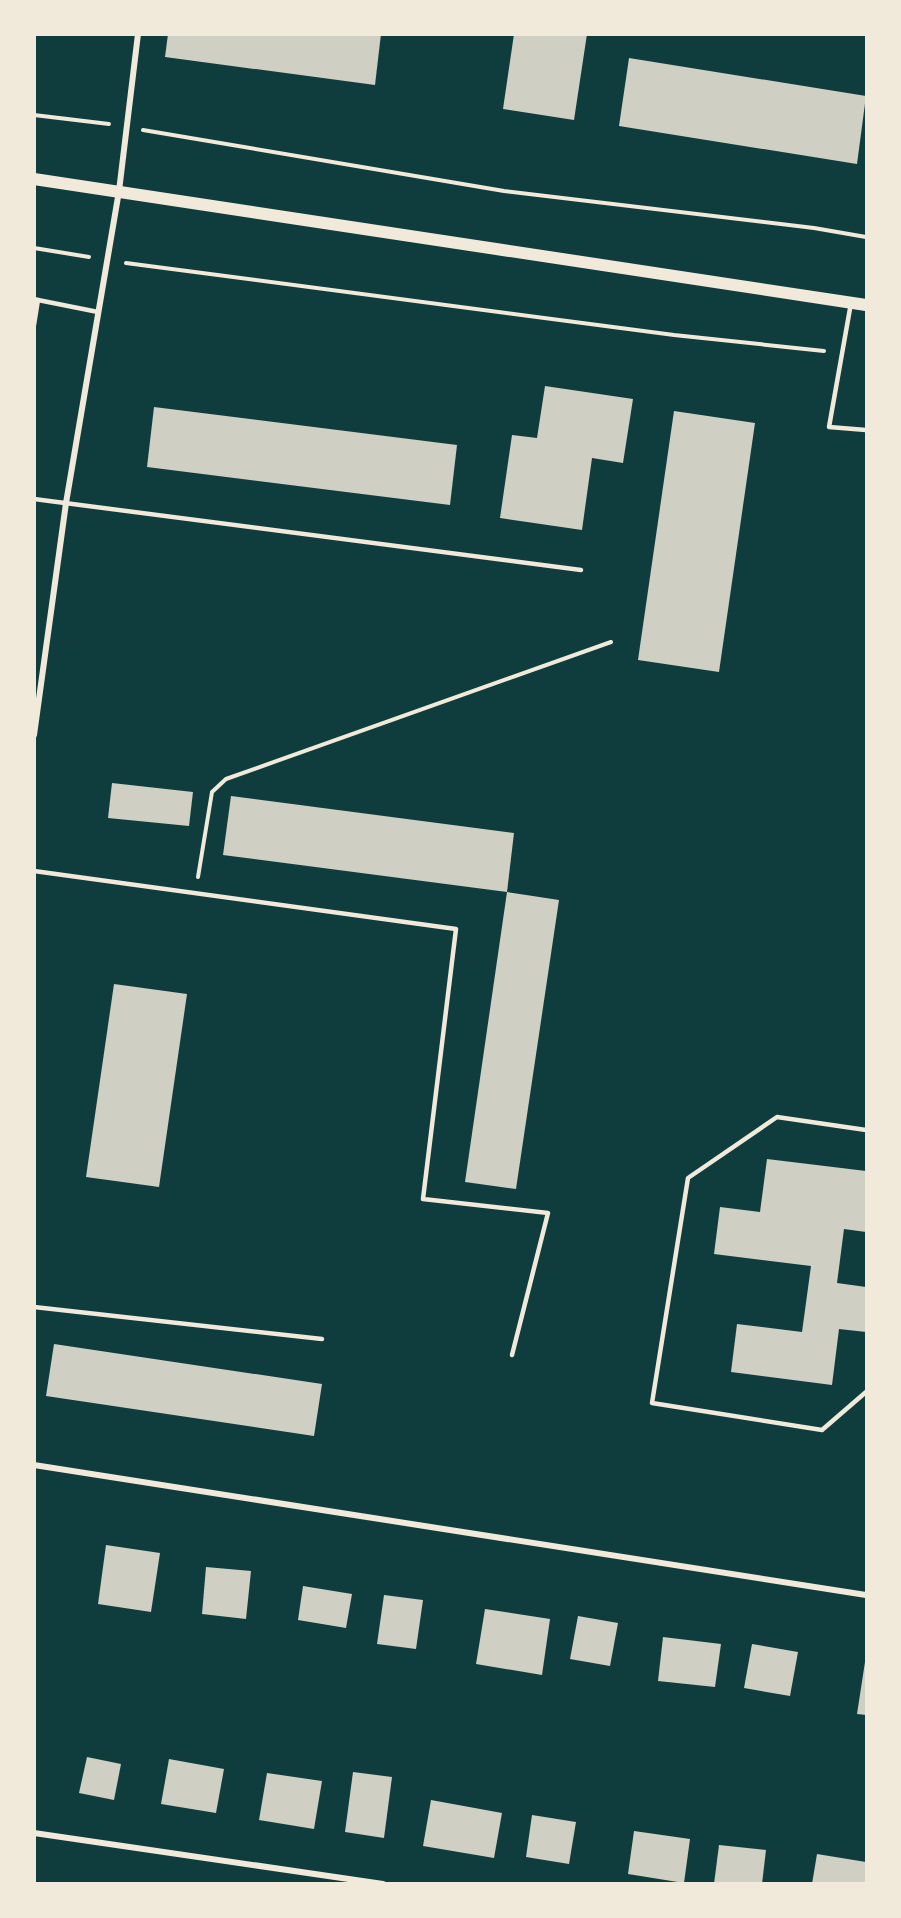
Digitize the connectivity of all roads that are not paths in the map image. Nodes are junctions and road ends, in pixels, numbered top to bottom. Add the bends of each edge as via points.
1 (138, 34) edge
2 (34, 179) edge
3 (119, 191) junction
4 (36, 300) edge
5 (851, 303) junction
6 (867, 306) edge
7 (98, 312) junction
8 (34, 325) edge
9 (867, 430) edge
10 (34, 499) edge
11 (66, 503) junction
12 (580, 570) dead end
13 (34, 735) edge
14 (34, 871) edge
15 (867, 1130) edge
16 (34, 1307) edge
17 (322, 1339) dead end
18 (512, 1355) dead end
19 (867, 1392) edge
20 (34, 1465) edge
21 (867, 1596) edge
22 (34, 1833) edge
23 (383, 1884) edge

1 - 3 street
2 - 3 main road
3 - 5 main road
3 - 7 street
4 - 7 lane
4 - 8 lane
5 - 6 main road
5 - 9 lane via 829,427
7 - 11 street
10 - 11 lane
11 - 12 lane
11 - 13 street
14 - 18 lane via 456,929 423,1199 548,1213
15 - 19 lane via 777,1117 688,1178 652,1403 822,1430
16 - 17 lane
20 - 21 street
22 - 23 street

